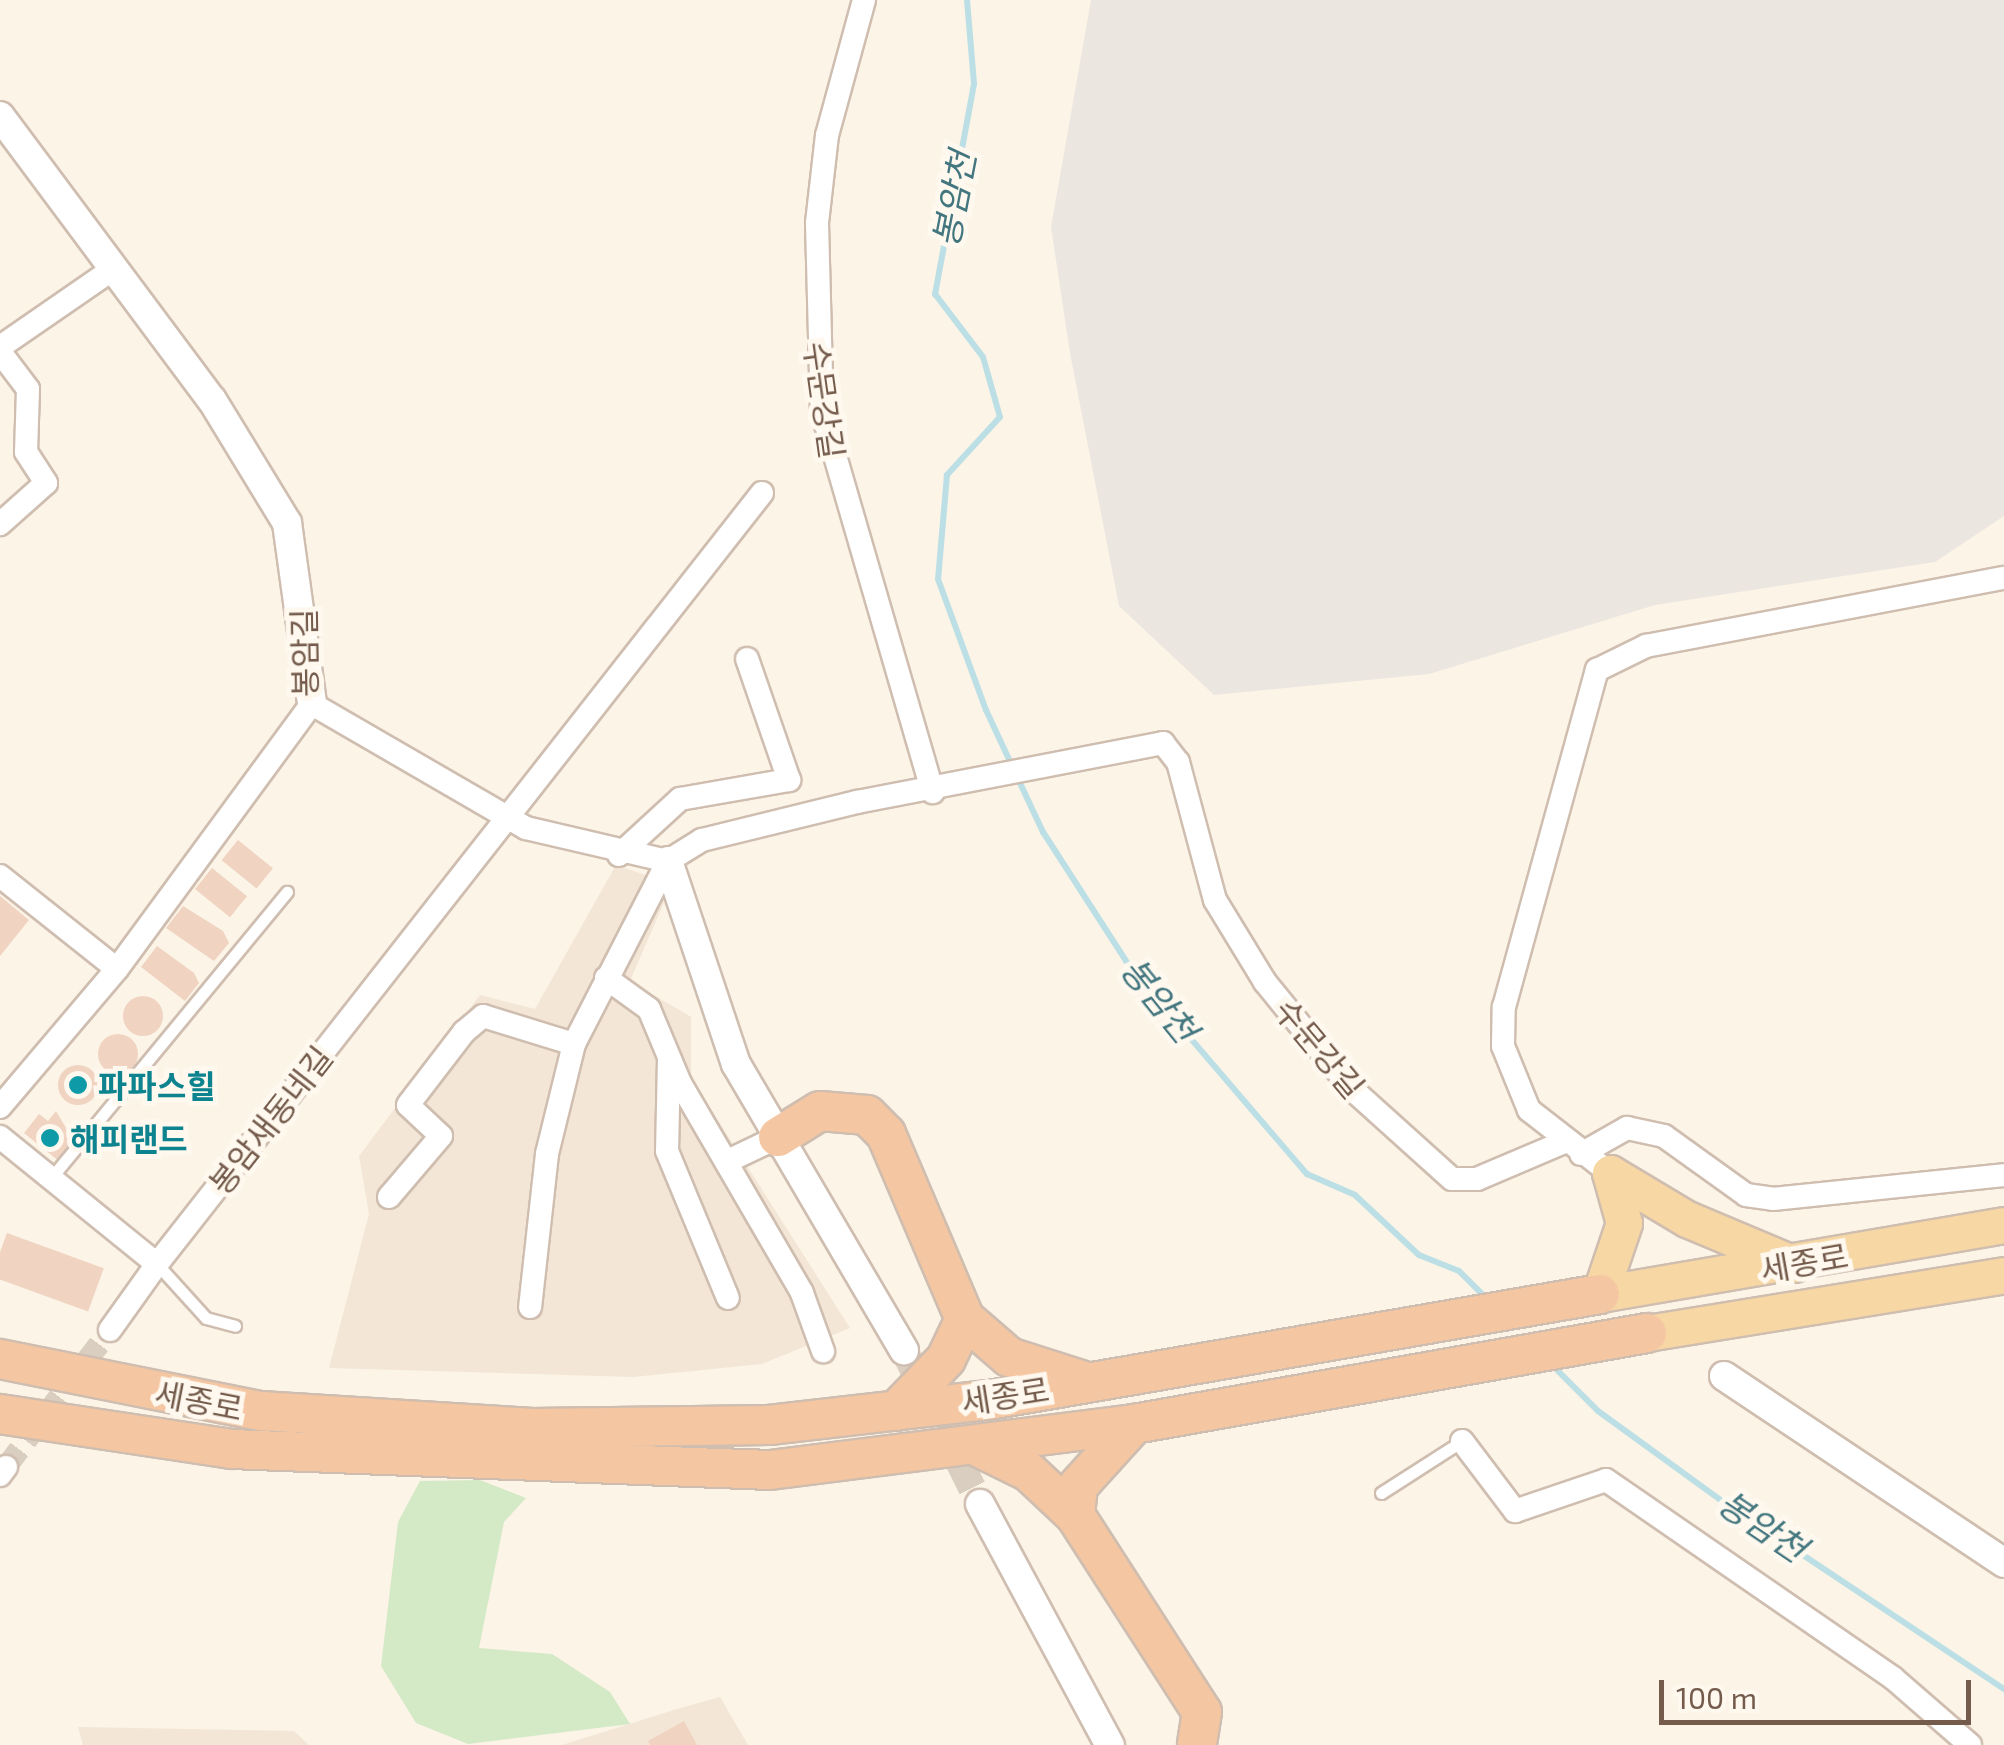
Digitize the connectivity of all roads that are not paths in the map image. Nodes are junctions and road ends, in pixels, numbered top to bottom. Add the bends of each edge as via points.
1 (864, 0) edge
2 (0, 116) edge
3 (110, 272) junction
4 (0, 349) edge
5 (762, 493) dead end
6 (0, 524) edge
7 (2004, 578) edge
8 (747, 659) dead end
9 (312, 704) junction
10 (940, 791) junction
11 (504, 815) junction
12 (620, 855) junction
13 (668, 861) junction
14 (0, 876) edge
15 (287, 892) dead end
16 (117, 969) junction
17 (606, 978) junction
18 (574, 1044) junction
19 (670, 1054) junction
20 (0, 1106) edge
21 (0, 1136) edge
22 (778, 1136) junction
23 (1585, 1156) junction
24 (728, 1162) junction
25 (2004, 1175) edge
26 (52, 1178) junction
27 (390, 1197) dead end
28 (2004, 1226) edge
29 (158, 1264) junction
30 (1795, 1264) junction
31 (2004, 1274) edge
32 (1600, 1294) junction
33 (728, 1298) dead end
34 (530, 1308) dead end
35 (965, 1319) junction
36 (235, 1326) dead end
37 (110, 1330) tunnel mouth
38 (1647, 1333) joint
39 (904, 1350) tunnel mouth
40 (822, 1351) dead end
41 (0, 1361) edge
42 (1724, 1376) dead end
43 (1086, 1382) junction
44 (896, 1410) junction
45 (0, 1414) edge
46 (1134, 1424) junction
47 (1462, 1441) joint
48 (976, 1446) junction
49 (1381, 1494) dead end
50 (980, 1504) tunnel mouth
51 (1075, 1515) junction
52 (2004, 1563) edge
53 (1110, 1745) edge
54 (1197, 1745) edge
55 (1970, 1745) edge

1 - 10 street, 수문강길 via 827,135 817,223 822,411
2 - 3 street, 봉암길
3 - 4 street
3 - 9 street, 봉암길 via 212,400 286,522
4 - 6 street via 28,389 26,452 46,483
5 - 11 street, 봉암새동네길
7 - 23 street via 1646,646 1597,670 1504,1007 1508,1076
8 - 12 street via 789,780 680,799
9 - 11 street
9 - 16 street, 봉암길
10 - 13 street via 702,840
10 - 23 street, 수문강길 via 1145,740 1163,743 1178,762 1215,900 1265,982 1352,1090 1452,1179 1477,1180
11 - 12 street
11 - 29 street, 봉암새동네길 via 487,852
12 - 13 street
13 - 17 street
13 - 22 street via 736,1064
14 - 16 street
15 - 26 lane
16 - 20 street, 봉암길
17 - 18 street
17 - 19 street via 648,1009
18 - 27 street via 483,1016 408,1105 441,1136
18 - 34 street via 547,1154
19 - 24 street
19 - 33 street via 667,1151
21 - 26 street
22 - 24 street
22 - 35 highway via 832,1109 876,1124
22 - 39 street
23 - 25 street, 수문강길 via 1627,1128 1664,1136 1746,1195 1773,1199
23 - 30 main road via 1687,1219
23 - 32 main road via 1624,1223
24 - 40 street via 802,1293
26 - 29 street
28 - 30 main road, 세종로
29 - 36 lane via 206,1318
29 - 37 street, 봉암새동네길
30 - 32 main road, 세종로
31 - 38 main road, 세종로
32 - 43 highway, 세종로 via 1413,1320
35 - 43 highway via 1010,1357
35 - 44 highway via 946,1359
38 - 46 highway, 세종로
41 - 44 highway, 세종로 via 261,1411 532,1428 769,1425
42 - 52 street
43 - 44 highway, 세종로
45 - 48 highway, 세종로 via 231,1450 504,1467 770,1470
46 - 48 highway, 세종로
46 - 51 highway via 1078,1486
47 - 49 lane
47 - 55 street via 1515,1511 1606,1480 1893,1678
48 - 51 highway via 1030,1472
50 - 53 street
51 - 54 highway via 1202,1712

